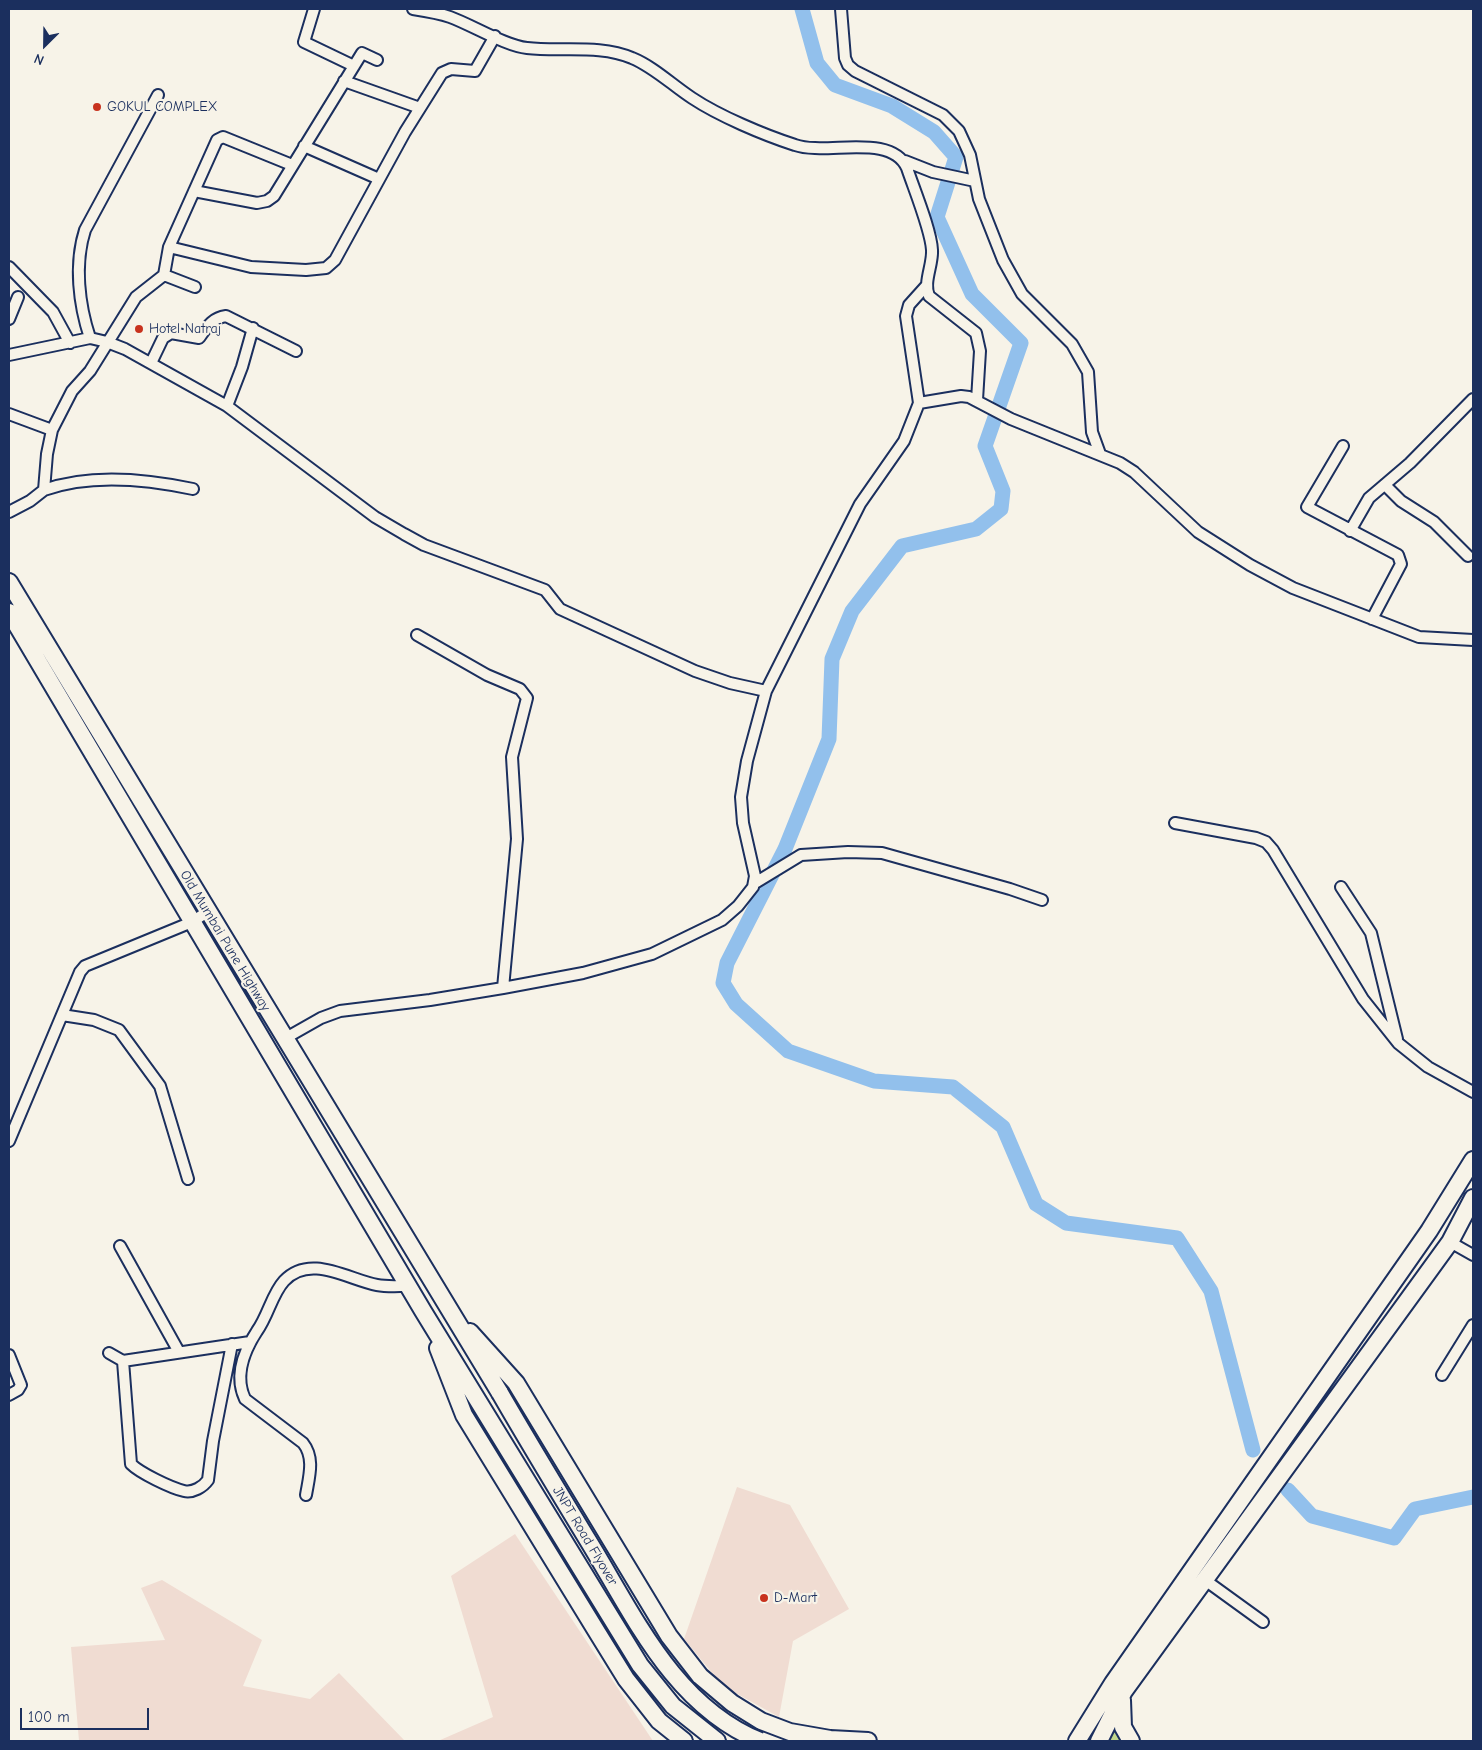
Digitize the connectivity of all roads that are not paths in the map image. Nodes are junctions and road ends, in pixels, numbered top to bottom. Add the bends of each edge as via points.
1 (314, 9) edge
2 (413, 9) edge
3 (841, 9) edge
4 (452, 13) edge
5 (495, 36) junction
6 (377, 60) dead end
7 (354, 66) junction
8 (344, 81) junction
9 (158, 96) dead end
10 (420, 108) junction
11 (304, 146) junction
12 (904, 162) junction
13 (292, 165) junction
14 (379, 179) junction
15 (975, 181) junction
16 (194, 191) junction
17 (169, 247) junction
18 (9, 267) edge
19 (164, 275) junction
20 (927, 285) junction
21 (195, 287) dead end
22 (18, 297) dead end
23 (9, 319) edge
24 (253, 328) junction
25 (90, 338) junction
26 (107, 342) junction
27 (70, 343) junction
28 (296, 351) dead end
29 (9, 355) edge
30 (151, 363) junction
31 (1473, 399) edge
32 (980, 402) junction
33 (919, 403) junction
34 (227, 406) junction
35 (9, 414) edge
36 (52, 430) junction
37 (1343, 446) dead end
38 (1100, 454) junction
39 (1386, 486) junction
40 (193, 489) dead end
41 (44, 490) junction
42 (9, 512) edge
43 (1350, 531) junction
44 (1468, 556) dead end
45 (9, 582) edge
46 (9, 612) edge
47 (1372, 619) junction
48 (417, 635) dead end
49 (1473, 640) edge
50 (766, 691) junction
51 (1176, 823) dead end
52 (758, 880) junction
53 (1341, 887) dead end
54 (1042, 900) dead end
55 (207, 912) junction
56 (192, 922) junction
57 (503, 988) junction
58 (62, 1015) junction
59 (284, 1039) junction
60 (1398, 1043) junction
61 (1473, 1092) edge
62 (9, 1141) edge
63 (1473, 1160) edge
64 (188, 1179) dead end
65 (1473, 1198) edge
66 (1450, 1242) junction
67 (120, 1246) dead end
68 (1473, 1255) edge
69 (408, 1286) junction
70 (442, 1301) junction
71 (423, 1312) junction
72 (1473, 1325) edge
73 (250, 1342) junction
74 (232, 1344) junction
75 (179, 1352) junction
76 (109, 1353) dead end
77 (9, 1355) edge
78 (123, 1361) junction
79 (1442, 1375) dead end
80 (9, 1395) edge
81 (306, 1495) dead end
82 (1204, 1580) junction
83 (1263, 1622) dead end
84 (1124, 1690) junction
85 (761, 1721) junction
86 (684, 1741) edge
87 (717, 1741) edge
88 (754, 1741) edge
89 (760, 1741) edge
90 (868, 1741) edge
91 (1077, 1741) edge
92 (1099, 1741) edge
93 (1131, 1741) edge

1 - 7 street via 304,42
2 - 4 street
3 - 15 street via 848,65 943,115 959,131 970,156
4 - 5 street
5 - 10 street via 478,68 472,71 446,70
5 - 12 street via 528,48 616,53 646,65 709,108 795,145 812,149 872,146 888,151
6 - 7 street via 362,53
7 - 8 street
8 - 10 street
8 - 11 street
9 - 25 street via 85,230 79,248 82,316
10 - 14 street
11 - 13 street
11 - 14 street
12 - 15 street
12 - 20 street via 932,248
13 - 16 street via 274,196 267,201 257,203
13 - 16 street via 220,138
14 - 17 street via 335,260 326,268 251,267
15 - 38 street via 988,226 1022,294 1072,344 1086,366 1090,380 1092,432
16 - 17 street
17 - 19 street
18 - 27 street via 53,312
19 - 21 street
19 - 26 street via 136,297
20 - 32 street via 932,299 976,333 980,351
20 - 33 street via 909,305 906,316
22 - 23 street
24 - 28 street
24 - 30 street via 226,316 217,317 199,338 171,333 163,338
24 - 34 street
25 - 26 street
25 - 27 street
26 - 30 street
26 - 36 street via 90,371 72,392
27 - 29 street
30 - 34 street
31 - 39 street
32 - 33 street via 961,396
32 - 38 street via 1011,419
33 - 50 street via 904,441 860,504
34 - 50 street via 375,517 424,545 545,590 560,609 695,671
35 - 36 street
36 - 41 street
37 - 43 street via 1307,504 1309,509
38 - 47 street via 1134,472 1198,532 1250,565 1293,588
39 - 43 street via 1363,505
39 - 44 street via 1401,501 1434,522
40 - 41 street via 162,482 118,479 58,485
41 - 42 street
43 - 47 street via 1398,555 1401,560
45 - 55 highway, Old Mumbai Pune Highway
46 - 56 highway, Old Mumbai Pune Highway
47 - 49 street via 1419,637
48 - 57 street via 487,675 520,689 527,698 512,757 517,839
50 - 52 street via 741,797 743,823
51 - 60 street via 1266,842 1364,999
52 - 54 street via 801,855 882,853
52 - 57 street via 738,906 722,920 652,954 583,973
53 - 60 street via 1371,933
55 - 56 street
55 - 59 highway, Old Mumbai Pune Highway
56 - 58 street via 85,966 75,981
56 - 69 highway, Old Mumbai Pune Highway
57 - 59 street via 340,1011
58 - 62 street
58 - 64 street via 94,1020 120,1030 160,1086
59 - 70 highway, Old Mumbai Pune Highway
60 - 61 street via 1428,1067
63 - 91 highway via 1423,1240 1113,1683
65 - 66 highway
66 - 68 street
66 - 82 highway
67 - 75 street
69 - 71 highway, Old Mumbai Pune Highway
69 - 73 street via 378,1286 331,1270 308,1270 290,1275 282,1283 264,1322
70 - 85 highway via 516,1383 669,1636 700,1676 732,1703
70 - 89 highway, JNPT Road Flyover, bridge via 654,1651 686,1691 721,1720
71 - 86 highway via 464,1415 626,1679 659,1721
71 - 87 highway, JNPT Road Flyover via 640,1665 673,1706
72 - 79 street
73 - 74 street
73 - 81 street via 240,1368 241,1390 245,1399 310,1451
74 - 75 street
74 - 78 street via 208,1480 198,1489 185,1491 139,1471 131,1464
75 - 78 street
76 - 78 street
77 - 80 street via 21,1385
82 - 83 street
82 - 84 highway
84 - 92 highway
84 - 93 highway via 1121,1716 1124,1732
85 - 88 highway
85 - 90 highway via 790,1732

